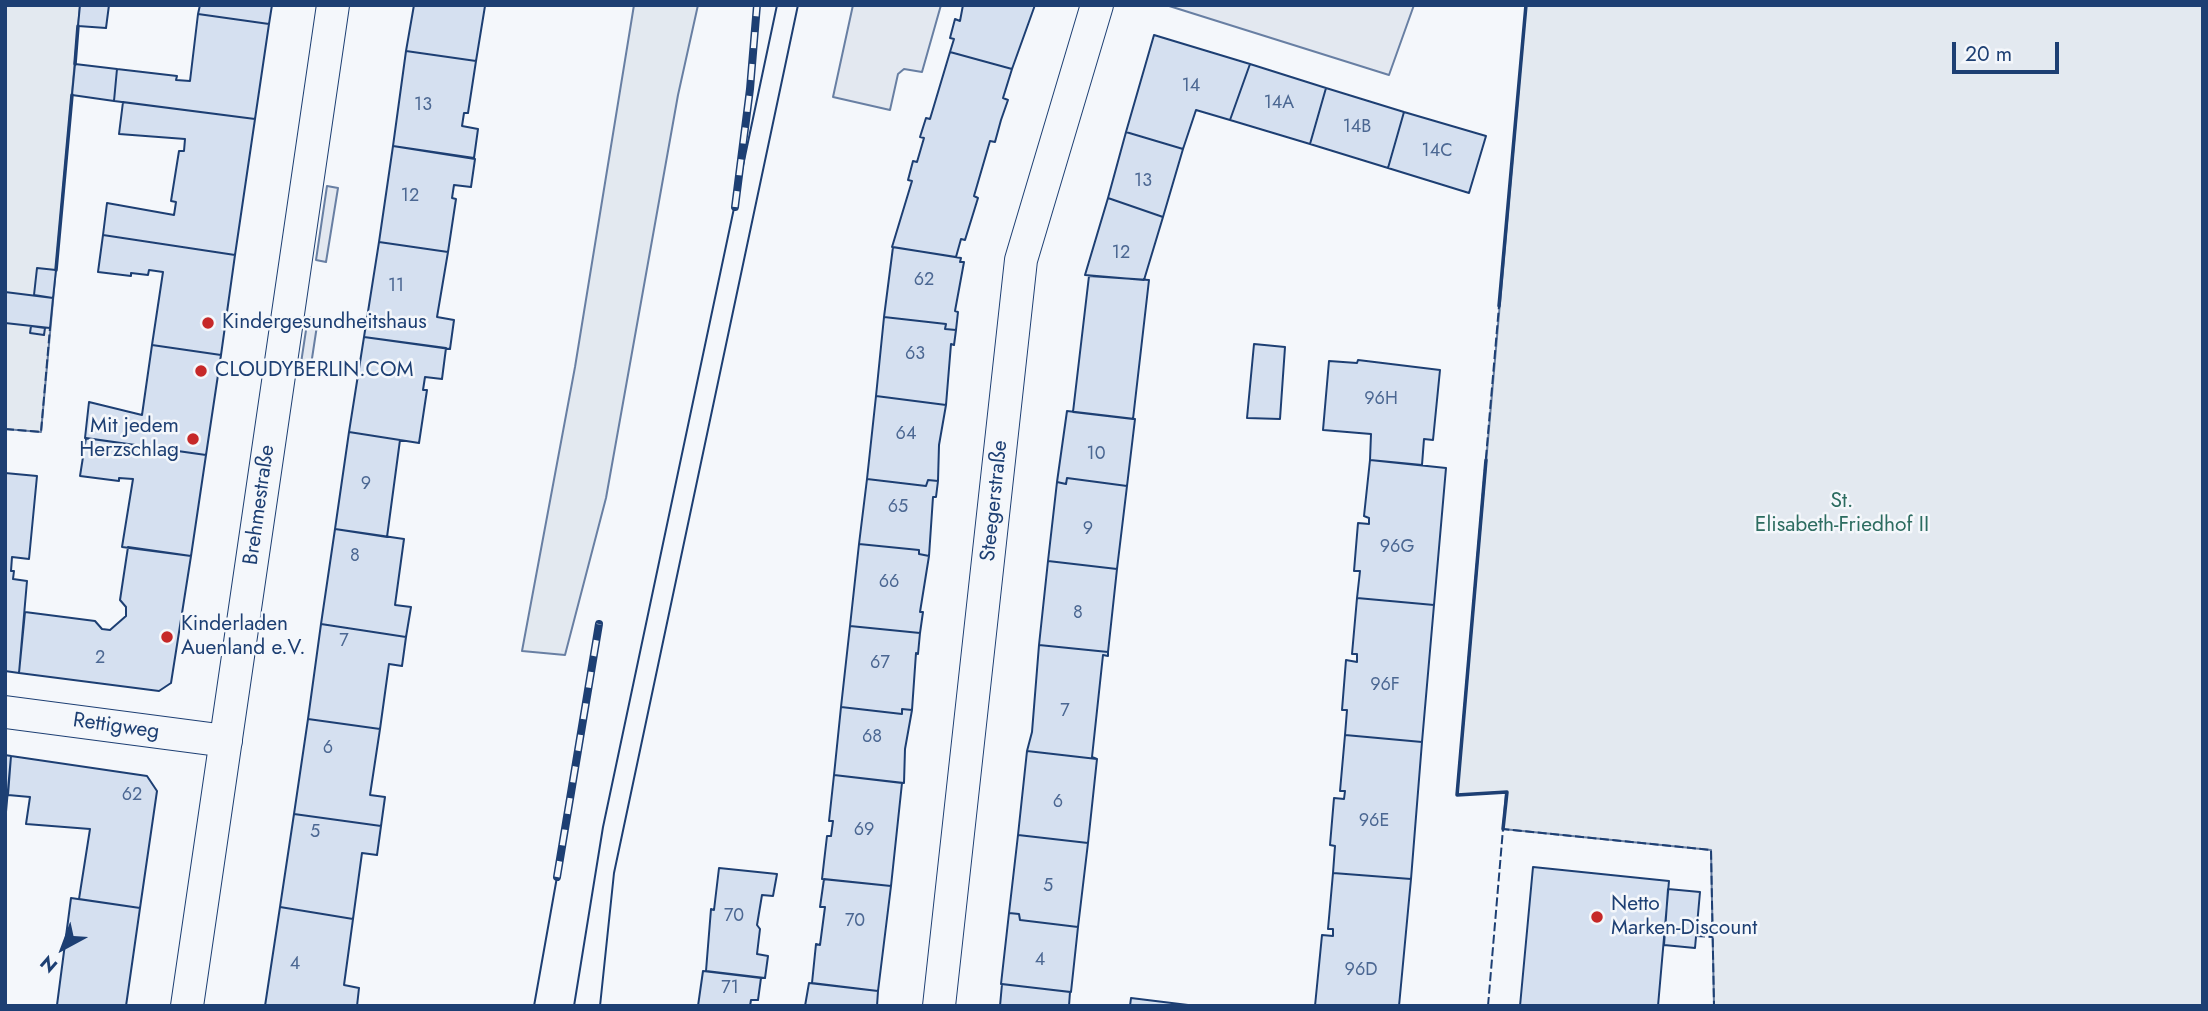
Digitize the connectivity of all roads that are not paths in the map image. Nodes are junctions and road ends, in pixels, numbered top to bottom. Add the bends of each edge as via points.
1 (333, 5) edge
2 (1097, 5) edge
3 (5, 712) edge
4 (226, 741) junction
5 (187, 1006) edge
6 (939, 1006) edge

1 - 4 street, Brehmestraße
2 - 6 street, Steegerstraße via 1021,260
3 - 4 street, Rettigweg
4 - 5 street, Brehmestraße

